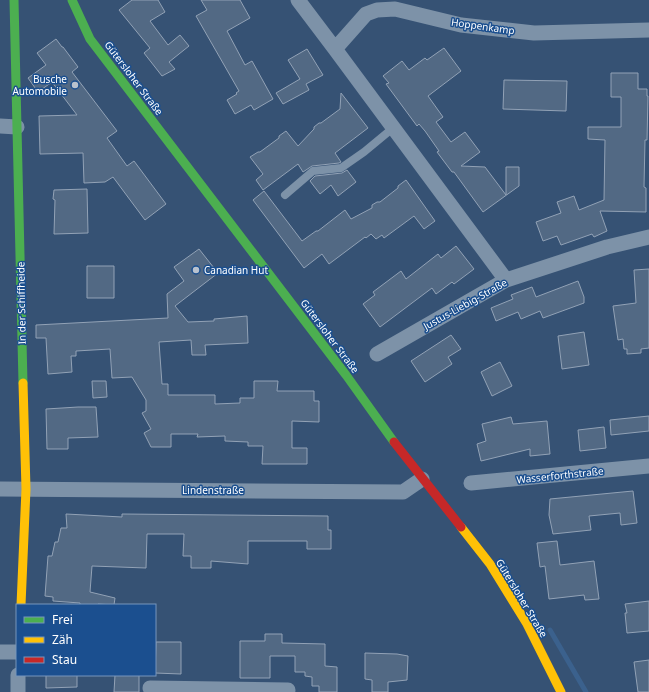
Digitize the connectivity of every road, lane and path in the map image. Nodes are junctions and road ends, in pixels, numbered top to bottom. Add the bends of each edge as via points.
1 (14, 0) edge
2 (72, 0) edge
3 (298, 0) edge
4 (649, 30) edge
5 (335, 49) junction
6 (0, 126) edge
7 (17, 127) junction
8 (394, 128) junction
9 (285, 195) dead end
10 (649, 237) edge
11 (506, 280) junction
12 (377, 354) dead end
13 (649, 466) edge
14 (422, 479) junction
15 (471, 483) dead end
16 (0, 488) edge
17 (26, 489) junction
18 (20, 604) edge
19 (0, 652) edge
20 (16, 652) edge
21 (18, 676) edge
22 (150, 688) dead end
23 (288, 690) dead end
24 (222, 691) edge
25 (18, 692) edge
26 (561, 692) edge

1 - 7 main road, In der Schiffheide
2 - 14 main road, Gütersloher Straße via 90,38 341,368
3 - 5 street
4 - 5 street, Hoppenkamp via 534,34 461,24 395,9 377,10 366,14
5 - 8 street
6 - 7 street
7 - 17 main road, In der Schiffheide
8 - 9 lane via 341,168 313,171
8 - 11 street
10 - 11 street, Justus-Liebig-Straße via 607,247
11 - 12 street, Justus-Liebig-Straße
13 - 15 street, Wasserforthstraße
14 - 17 street, Lindenstraße via 403,492
14 - 26 main road, Gütersloher Straße via 490,564 527,624
16 - 17 street, Lindenstraße
17 - 18 main road, In der Schiffheide
19 - 20 street
21 - 25 street
22 - 24 street
23 - 24 street

